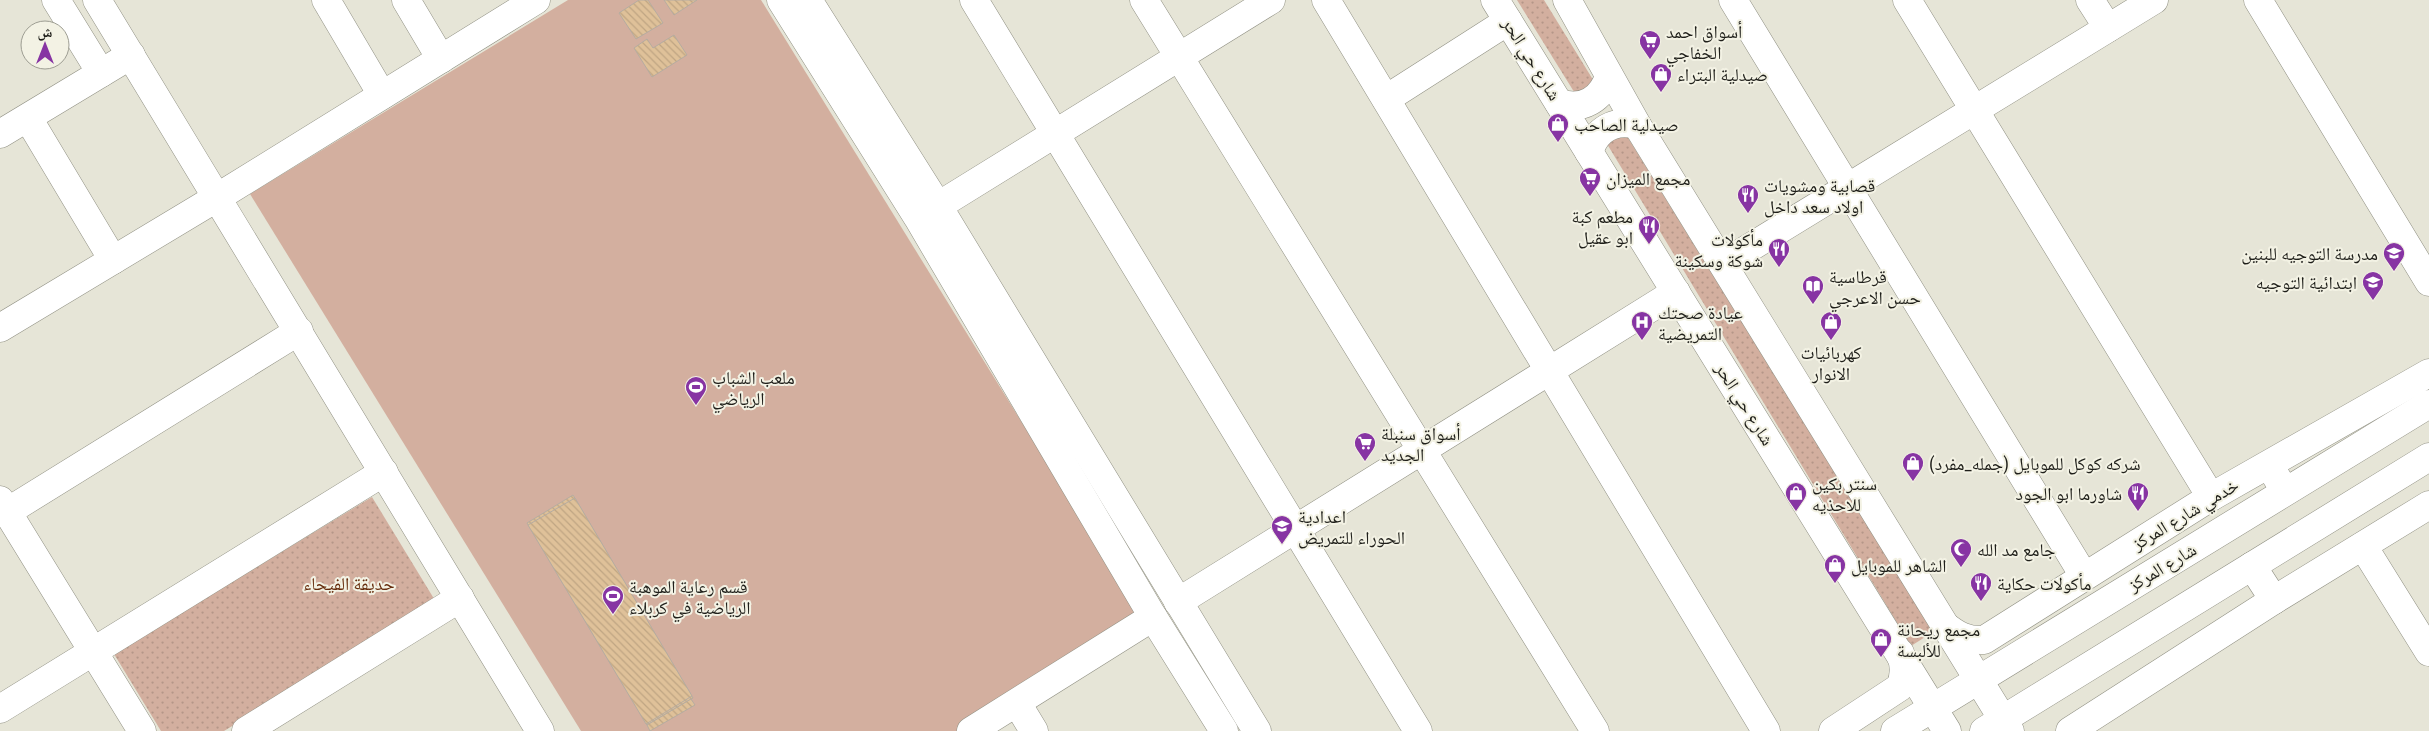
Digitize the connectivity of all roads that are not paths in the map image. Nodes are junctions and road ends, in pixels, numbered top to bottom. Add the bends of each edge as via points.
1 (56, 0) edge
2 (97, 0) edge
3 (326, 0) edge
4 (406, 0) edge
5 (536, 0) edge
6 (781, 0) edge
7 (974, 0) edge
8 (1144, 0) edge
9 (1271, 0) edge
10 (1326, 0) edge
11 (1567, 0) edge
12 (1733, 0) edge
13 (1906, 0) edge
14 (2090, 0) edge
15 (2154, 0) edge
16 (2258, 0) edge
17 (1502, 11) edge
18 (808, 14) edge
19 (2108, 28) junction
20 (131, 55) junction
21 (1179, 57) junction
22 (441, 59) junction
23 (101, 73) junction
24 (1609, 76) junction
25 (382, 95) junction
26 (1386, 98) junction
27 (1559, 103) junction
28 (1974, 110) junction
29 (28, 118) junction
30 (1638, 125) junction
31 (0, 134) edge
32 (1055, 134) junction
33 (1589, 152) junction
34 (1847, 188) junction
35 (218, 196) junction
36 (938, 206) junction
37 (113, 260) junction
38 (1723, 264) junction
39 (2429, 282) edge
40 (1676, 292) junction
41 (0, 328) edge
42 (299, 331) junction
43 (1550, 372) junction
44 (2429, 373) edge
45 (2429, 404) edge
46 (1422, 451) junction
47 (2429, 457) edge
48 (2269, 464) junction
49 (384, 472) junction
50 (2285, 491) junction
51 (2211, 497) junction
52 (2429, 505) edge
53 (4, 506) edge
54 (1296, 529) junction
55 (2363, 546) junction
56 (2252, 566) junction
57 (2084, 576) junction
58 (460, 598) junction
59 (2274, 600) junction
60 (1178, 602) junction
61 (1153, 617) junction
62 (1944, 625) junction
63 (2429, 652) edge
64 (94, 653) junction
65 (1900, 653) junction
66 (1977, 679) junction
67 (1017, 702) junction
68 (1933, 707) junction
69 (0, 709) edge
70 (1999, 727) edge
71 (142, 731) edge
72 (246, 731) edge
73 (540, 731) edge
74 (971, 731) edge
75 (1034, 731) edge
76 (1224, 731) edge
77 (1257, 731) edge
78 (1418, 731) edge
79 (1595, 731) edge
80 (1766, 731) edge
81 (1833, 731) edge
82 (1895, 731) edge
83 (1947, 731) edge
84 (2070, 731) edge

1 - 23 street
2 - 20 street
3 - 25 street
4 - 22 street
5 - 22 street
6 - 18 street
7 - 32 street
8 - 21 street
9 - 21 street
10 - 26 street
11 - 24 street
12 - 34 street
13 - 28 street
14 - 19 street
15 - 19 street
16 - 39 street
17 - 26 street
17 - 27 street, شارع حي الحر
18 - 36 street
18 - 61 street via 918,218
19 - 28 street
20 - 23 street
20 - 35 street
21 - 32 street
21 - 46 street
22 - 25 street
23 - 29 street
24 - 27 street via 1604,89 1594,100 1580,105
24 - 30 street
25 - 35 street
26 - 43 street
27 - 33 street, شارع حي الحر
28 - 34 street
28 - 51 street
29 - 31 street
29 - 37 street
30 - 33 street via 1622,122 1607,127 1595,138
30 - 38 street
32 - 36 street
32 - 54 street
33 - 40 street, شارع حي الحر
34 - 38 street
34 - 57 street
35 - 37 street
35 - 42 street
36 - 60 street
37 - 41 street
38 - 62 street
40 - 43 street
40 - 65 street, شارع حي الحر
42 - 49 street
42 - 53 street
43 - 46 street
43 - 80 street
44 - 48 street, خدمي شارع المركز
45 - 50 street, شارع المركز
46 - 54 street
46 - 79 street
47 - 56 street
48 - 50 street
48 - 51 street, خدمي شارع المركز
49 - 58 street
49 - 64 street
50 - 66 street, شارع المركز
51 - 57 street, خدمي شارع المركز
52 - 55 street
53 - 64 street
54 - 60 street
54 - 78 street
55 - 59 street
55 - 63 street
56 - 59 street
56 - 70 street
57 - 62 street, خدمي شارع المركز via 1984,640 1958,636
58 - 72 street
58 - 73 street
59 - 84 street
60 - 77 street
61 - 67 street
61 - 76 street
62 - 66 street
64 - 69 street
64 - 71 street
65 - 68 street, شارع حي الحر
65 - 81 street via 1904,677 1900,687
66 - 68 street, شارع المركز
66 - 70 street
67 - 74 street
67 - 75 street
68 - 82 street, شارع المركز
68 - 83 street, شارع حي الحر

